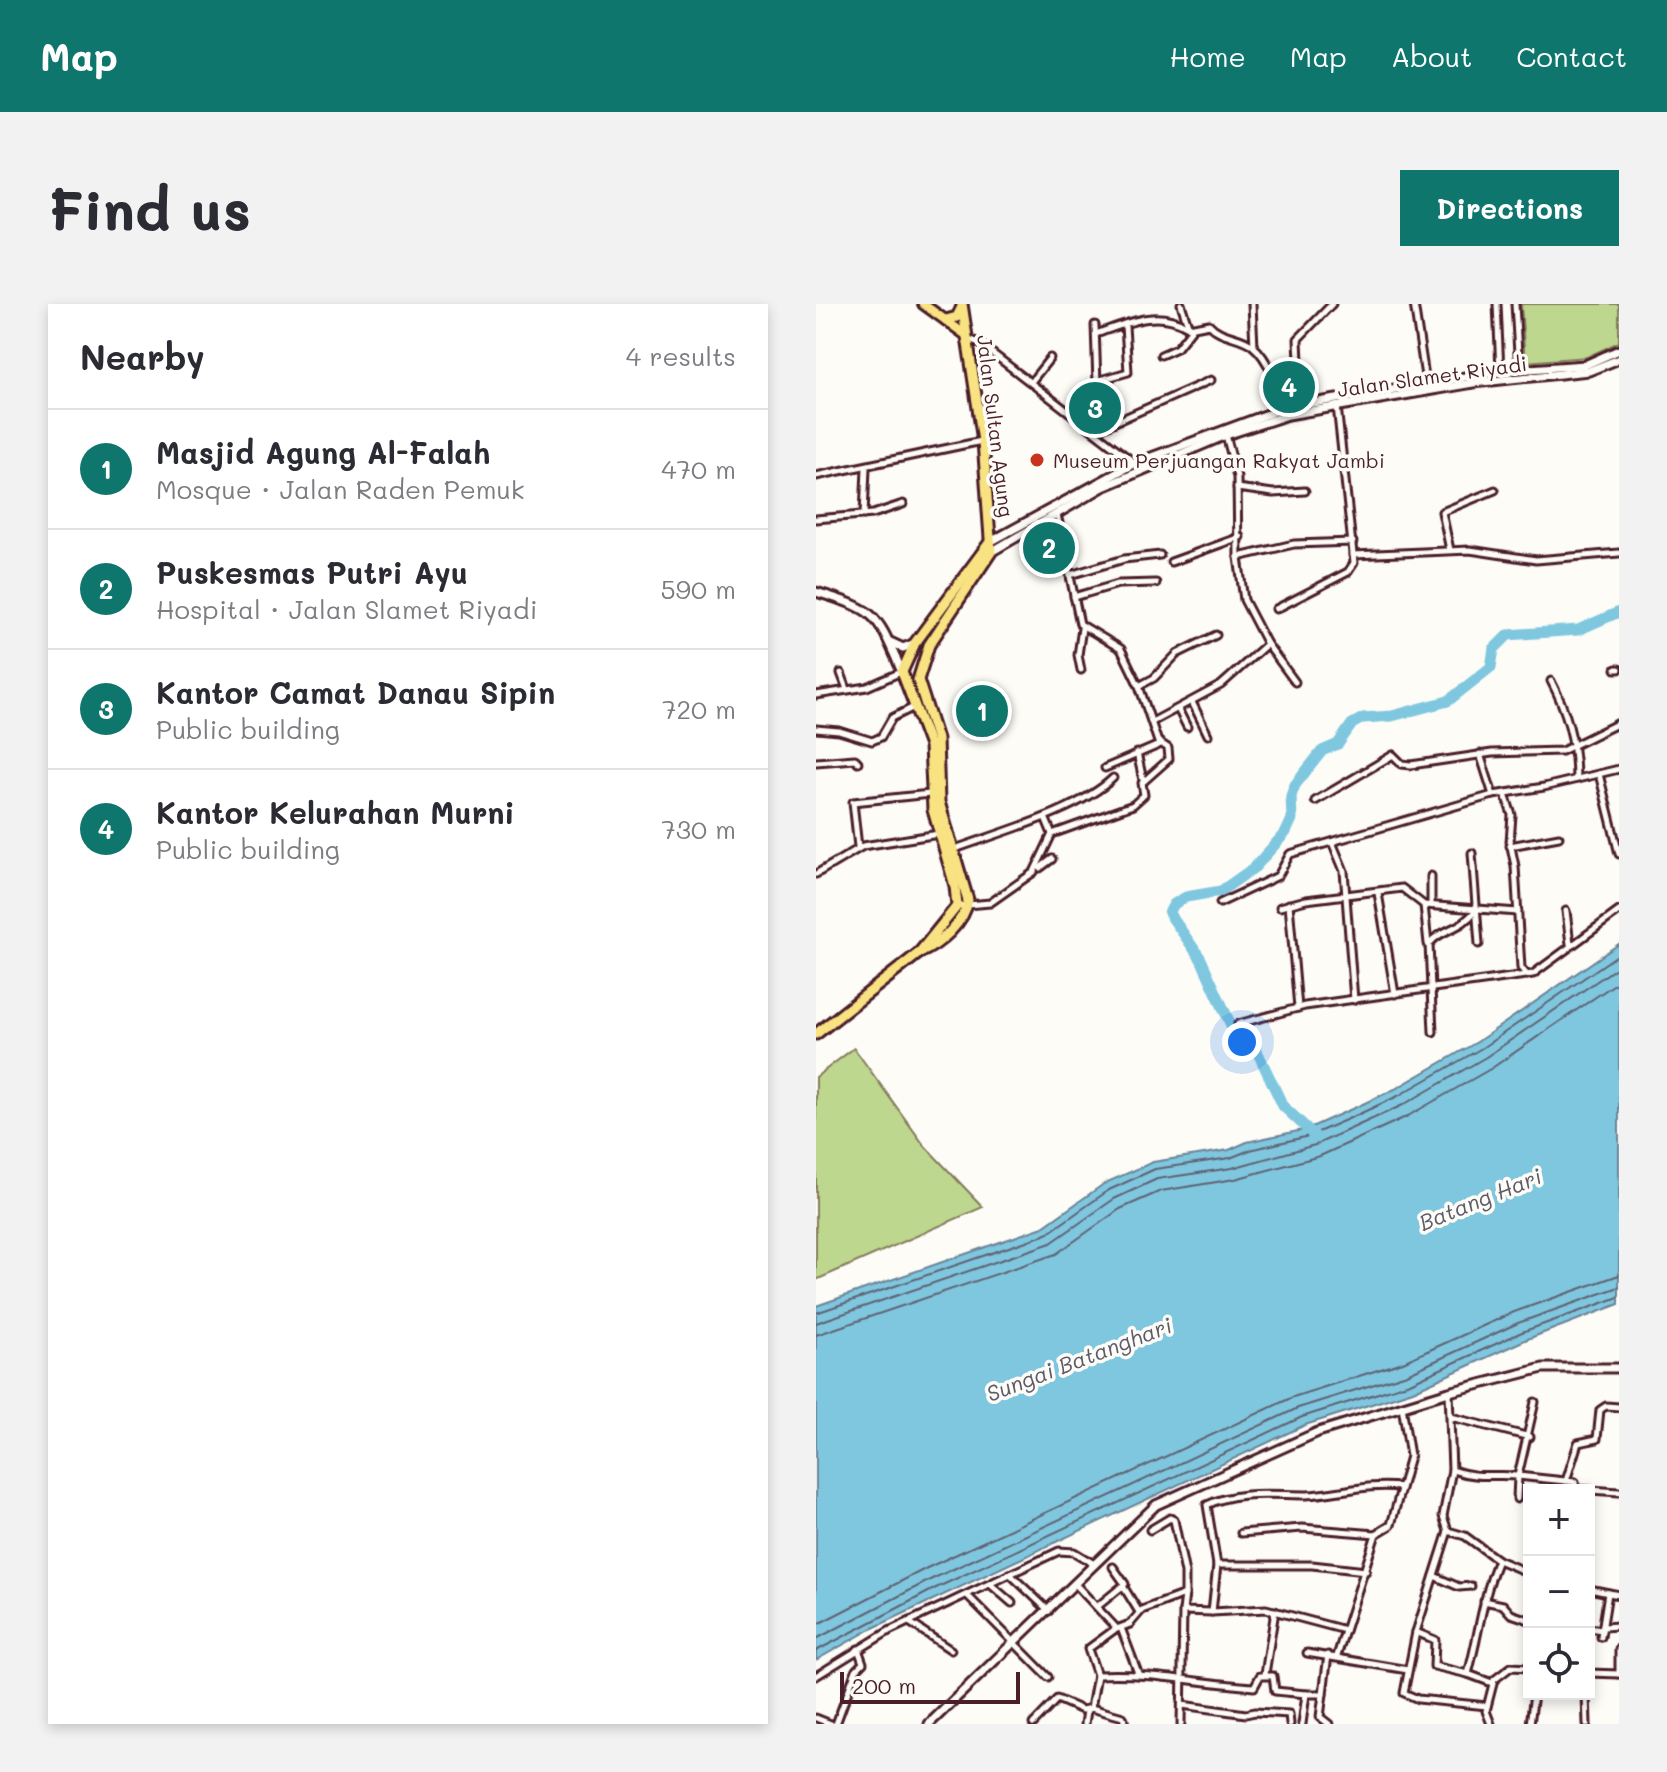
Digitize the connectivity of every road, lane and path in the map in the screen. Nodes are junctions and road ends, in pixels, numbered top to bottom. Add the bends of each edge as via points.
1 (923, 304) edge
2 (1181, 304) edge
3 (1252, 304) edge
4 (1332, 304) edge
5 (1414, 304) edge
6 (1497, 304) edge
7 (1515, 304) edge
8 (962, 306) edge
9 (946, 320) junction
10 (1095, 325) dead end
11 (1125, 326) junction
12 (1189, 327) junction
13 (1096, 334) junction
14 (967, 337) junction
15 (1254, 347) junction
16 (1619, 350) edge
17 (1161, 355) dead end
18 (1050, 358) dead end
19 (1619, 359) edge
20 (1519, 370) junction
21 (1500, 371) junction
22 (1211, 380) dead end
23 (1097, 381) junction
24 (1031, 382) junction
25 (1426, 383) junction
26 (1337, 406) junction
27 (1284, 408) junction
28 (1301, 408) junction
29 (1076, 414) junction
30 (1097, 430) junction
31 (1226, 435) junction
32 (983, 441) junction
33 (1197, 443) junction
34 (1135, 463) junction
35 (866, 468) junction
36 (816, 476) edge
37 (1237, 488) junction
38 (1495, 490) dead end
39 (1305, 491) dead end
40 (903, 504) dead end
41 (1056, 513) junction
42 (864, 515) junction
43 (816, 519) edge
44 (1240, 537) junction
45 (1353, 542) junction
46 (991, 547) junction
47 (1450, 550) junction
48 (1619, 553) edge
49 (1160, 555) dead end
50 (1353, 555) junction
51 (1238, 557) junction
52 (1171, 562) dead end
53 (1070, 575) junction
54 (1156, 583) dead end
55 (816, 592) edge
56 (1074, 597) junction
57 (1276, 609) dead end
58 (1082, 628) junction
59 (1216, 635) dead end
60 (889, 641) junction
61 (915, 643) junction
62 (1267, 644) junction
63 (1081, 670) dead end
64 (902, 672) junction
65 (841, 673) dead end
66 (1551, 681) dead end
67 (1295, 682) dead end
68 (1139, 686) junction
69 (847, 689) junction
70 (914, 689) junction
71 (816, 695) edge
72 (1192, 702) junction
73 (920, 704) junction
74 (1178, 709) junction
75 (1152, 722) junction
76 (1619, 723) edge
77 (1187, 727) dead end
78 (816, 729) edge
79 (1208, 735) dead end
80 (1158, 741) junction
81 (1574, 746) junction
82 (1137, 753) junction
83 (1480, 754) junction
84 (816, 762) edge
85 (858, 762) dead end
86 (1105, 768) dead end
87 (1619, 769) edge
88 (1599, 773) junction
89 (1113, 778) dead end
90 (1576, 779) junction
91 (1143, 780) junction
92 (930, 794) junction
93 (1505, 794) junction
94 (1493, 795) junction
95 (1315, 801) dead end
96 (1045, 817) junction
97 (939, 834) junction
98 (1052, 834) junction
99 (1559, 837) dead end
100 (1332, 842) junction
101 (1510, 846) junction
102 (858, 847) junction
103 (955, 849) junction
104 (1472, 853) dead end
105 (1619, 854) edge
106 (1052, 859) dead end
107 (1037, 870) junction
108 (816, 874) edge
109 (1431, 876) dead end
110 (1378, 893) junction
111 (1346, 897) junction
112 (1220, 903) dead end
113 (1289, 904) junction
114 (1424, 905) junction
115 (1431, 905) junction
116 (962, 906) junction
117 (1280, 907) dead end
118 (1477, 910) junction
119 (1566, 911) dead end
120 (1619, 911) edge
121 (1518, 912) junction
122 (1479, 944) dead end
123 (1570, 944) junction
124 (1429, 947) junction
125 (1527, 976) junction
126 (1430, 989) junction
127 (1395, 994) junction
128 (1354, 1000) junction
129 (1298, 1008) junction
130 (1238, 1024) dead end
131 (817, 1031) edge
132 (1433, 1032) dead end
133 (1619, 1368) edge
134 (1449, 1392) junction
135 (1535, 1402) dead end
136 (1402, 1406) junction
137 (1619, 1407) edge
138 (1451, 1417) junction
139 (1530, 1437) junction
140 (1452, 1470) junction
141 (1518, 1476) junction
142 (1566, 1481) junction
143 (1575, 1484) edge
144 (1399, 1487) junction
145 (1595, 1491) edge
146 (1619, 1492) edge
147 (1517, 1499) dead end
148 (1150, 1530) dead end
149 (1448, 1531) junction
150 (1241, 1533) dead end
151 (1376, 1534) junction
152 (1498, 1560) junction
153 (1095, 1565) junction
154 (1217, 1565) junction
155 (1113, 1567) dead end
156 (1523, 1570) edge
157 (1366, 1571) junction
158 (1010, 1574) junction
159 (1434, 1576) junction
160 (990, 1584) junction
161 (1076, 1585) junction
162 (1123, 1586) junction
163 (1471, 1586) dead end
164 (1595, 1590) edge
165 (1608, 1593) junction
166 (1185, 1594) junction
167 (967, 1595) junction
168 (1619, 1595) edge
169 (1484, 1601) junction
170 (1012, 1603) dead end
171 (1098, 1606) junction
172 (1050, 1611) junction
173 (1183, 1611) junction
174 (1275, 1611) junction
175 (1139, 1612) junction
176 (1212, 1612) junction
177 (1523, 1618) edge
178 (909, 1622) junction
179 (1619, 1626) edge
180 (1119, 1628) junction
181 (1595, 1628) edge
182 (1602, 1628) junction
183 (1345, 1630) junction
184 (1416, 1632) junction
185 (1601, 1637) dead end
186 (1014, 1644) junction
187 (858, 1649) junction
188 (1619, 1649) edge
189 (951, 1650) dead end
190 (1307, 1653) dead end
191 (1328, 1655) junction
192 (1337, 1656) junction
193 (1523, 1668) edge
194 (1408, 1670) junction
195 (1138, 1673) junction
196 (1595, 1673) edge
197 (1265, 1674) junction
198 (1468, 1674) junction
199 (1619, 1674) edge
200 (1097, 1675) junction
201 (816, 1676) edge
202 (1048, 1677) dead end
203 (1184, 1682) junction
204 (1492, 1683) junction
205 (1306, 1694) junction
206 (1323, 1694) junction
207 (1533, 1700) edge
208 (1586, 1700) edge
209 (1182, 1705) junction
210 (1487, 1706) junction
211 (1089, 1710) junction
212 (816, 1718) edge
213 (834, 1724) edge
214 (929, 1724) edge
215 (1033, 1724) edge
216 (1085, 1724) edge
217 (1125, 1724) edge
218 (1181, 1724) edge
219 (1290, 1724) edge
220 (1302, 1724) edge
221 (1329, 1724) edge
222 (1491, 1724) edge
223 (1530, 1724) edge
224 (1587, 1724) edge

1 - 9 main road
2 - 12 street
3 - 15 street
4 - 28 street via 1298,339
5 - 25 street
6 - 21 street
7 - 20 street
8 - 9 highway via 957,317
8 - 14 highway, Jalan Sultan Agung
9 - 14 main road
10 - 13 street
11 - 12 street via 1159,315
11 - 13 street
11 - 23 street via 1128,372
12 - 15 street via 1209,324 1216,333
12 - 17 street via 1177,348
13 - 23 street
14 - 24 street
14 - 32 highway, Jalan Sultan Agung
15 - 27 street via 1276,381
16 - 20 main road, Jalan Slamet Riyadi via 1585,365
18 - 24 street
19 - 26 main road, Jalan Slamet Riyadi via 1589,371 1473,383
20 - 21 main road, Jalan Slamet Riyadi
21 - 25 main road, Jalan Slamet Riyadi
22 - 30 street
23 - 29 street
24 - 29 street
25 - 28 main road, Jalan Slamet Riyadi
26 - 28 main road, Jalan Slamet Riyadi
26 - 45 street
27 - 28 main road, Jalan Slamet Riyadi
27 - 33 main road, Jalan Slamet Riyadi
28 - 31 main road, Jalan Slamet Riyadi
29 - 30 street
30 - 34 street
31 - 33 main road, Jalan Slamet Riyadi
31 - 37 street
32 - 35 street
32 - 46 highway, Jalan Sultan Agung
33 - 34 main road, Jalan Slamet Riyadi
33 - 41 main road, Jalan Slamet Riyadi
34 - 46 main road, Jalan Slamet Riyadi
35 - 36 street
35 - 42 street
37 - 39 street
37 - 44 street
38 - 47 street via 1442,512
40 - 42 street
41 - 46 main road, Jalan Slamet Riyadi
41 - 53 street
42 - 43 street
44 - 51 street
44 - 52 street
45 - 50 street
45 - 51 street via 1294,544
46 - 61 highway
46 - 70 highway via 929,645
47 - 48 street via 1536,560
47 - 50 street
49 - 53 street
50 - 57 street via 1348,572
51 - 62 street via 1244,600
53 - 56 street
54 - 56 street via 1118,584
55 - 60 main road via 868,610
56 - 58 street
58 - 63 street
58 - 68 street via 1121,649
59 - 68 street via 1177,654
60 - 61 main road via 900,648
60 - 64 main road
61 - 64 highway
62 - 67 street
62 - 72 street via 1221,685
64 - 69 street via 877,684
64 - 70 highway
65 - 69 street
66 - 81 street
68 - 75 street
69 - 71 street
70 - 73 highway
72 - 74 street
72 - 79 street
73 - 78 street via 892,718 881,737 872,741
73 - 92 highway via 931,756
73 - 103 highway via 937,739 939,802
74 - 75 street
74 - 77 street
75 - 80 street
76 - 81 street
80 - 82 street via 1158,747
80 - 91 street via 1168,748 1169,759
81 - 83 street via 1552,753
81 - 90 street
82 - 86 street
82 - 91 street
83 - 94 street
83 - 95 street via 1411,765 1393,755
84 - 85 street
87 - 88 street
88 - 90 street
88 - 105 street
89 - 96 street
90 - 93 street
91 - 98 street via 1144,795 1133,805
92 - 97 highway
92 - 102 street via 853,802
93 - 94 street
93 - 101 street via 1512,815
94 - 100 street
96 - 98 street
96 - 103 street
97 - 102 street
97 - 116 highway
98 - 107 street
99 - 101 street
100 - 111 street via 1344,871
100 - 112 street via 1290,854 1278,876
101 - 121 street
102 - 108 street
103 - 116 highway
104 - 118 street
106 - 107 street
107 - 116 street via 995,900
109 - 115 street
110 - 111 street
110 - 114 street via 1402,888
110 - 127 street
111 - 113 street
111 - 128 street
113 - 117 street
113 - 129 street
114 - 115 street
114 - 124 street
115 - 118 street
116 - 131 highway via 919,953
118 - 121 street
118 - 122 street
118 - 124 street
119 - 123 street
120 - 123 street
121 - 125 street via 1521,968
123 - 125 street
124 - 126 street
125 - 126 street
126 - 127 street
126 - 132 street
127 - 128 street
128 - 129 street
129 - 130 street
133 - 134 main road via 1543,1368
134 - 136 main road
134 - 138 street
135 - 139 street
136 - 144 street via 1410,1456
136 - 153 main road via 1318,1432 1156,1505
137 - 142 street via 1600,1410 1597,1439 1578,1443
138 - 139 street
138 - 140 street
139 - 141 street
140 - 141 street via 1478,1478
140 - 149 street via 1443,1516
141 - 142 street
141 - 147 street
142 - 143 street
144 - 151 street via 1391,1525
144 - 154 street via 1244,1495 1208,1504
145 - 146 street
148 - 166 street via 1174,1520
149 - 152 street via 1465,1536
149 - 159 street
150 - 151 street via 1302,1528
151 - 157 street
152 - 156 street
152 - 169 street
153 - 158 street via 1074,1552 1059,1551
153 - 161 main road
154 - 157 street
154 - 176 street
155 - 162 street
157 - 183 street
158 - 160 street
158 - 172 street
159 - 163 street via 1459,1587
159 - 184 street
160 - 167 street
160 - 170 street
161 - 171 street
161 - 172 main road
162 - 171 street
162 - 175 street
164 - 165 street
165 - 168 street
165 - 182 street
166 - 173 street
166 - 175 street
167 - 178 street
167 - 186 street
169 - 177 street
169 - 198 street
171 - 180 street
172 - 186 main road
173 - 176 street
173 - 203 street
174 - 176 street
174 - 183 street
174 - 197 street
175 - 180 street
178 - 187 street
178 - 189 street
179 - 182 street
180 - 195 street
180 - 200 street via 1088,1649
181 - 182 street
182 - 185 street
183 - 192 street
184 - 194 street
184 - 198 street via 1435,1640 1434,1666
186 - 202 street
186 - 214 main road
187 - 201 street
187 - 213 street via 863,1663
188 - 199 street
190 - 191 street
191 - 192 street
191 - 206 street
192 - 194 street
193 - 204 street via 1511,1667
194 - 210 street via 1404,1693
195 - 200 street
195 - 203 street
196 - 199 street
197 - 203 street via 1254,1687
197 - 205 street via 1273,1676 1275,1691
198 - 204 street
200 - 211 street
203 - 209 street
204 - 210 street
205 - 206 street
205 - 220 street
206 - 221 street via 1320,1717
207 - 223 street
208 - 224 street
209 - 218 street
209 - 219 street via 1289,1714
210 - 222 street
211 - 215 street via 1057,1699
211 - 216 street
211 - 217 street via 1123,1717
212 - 213 street

